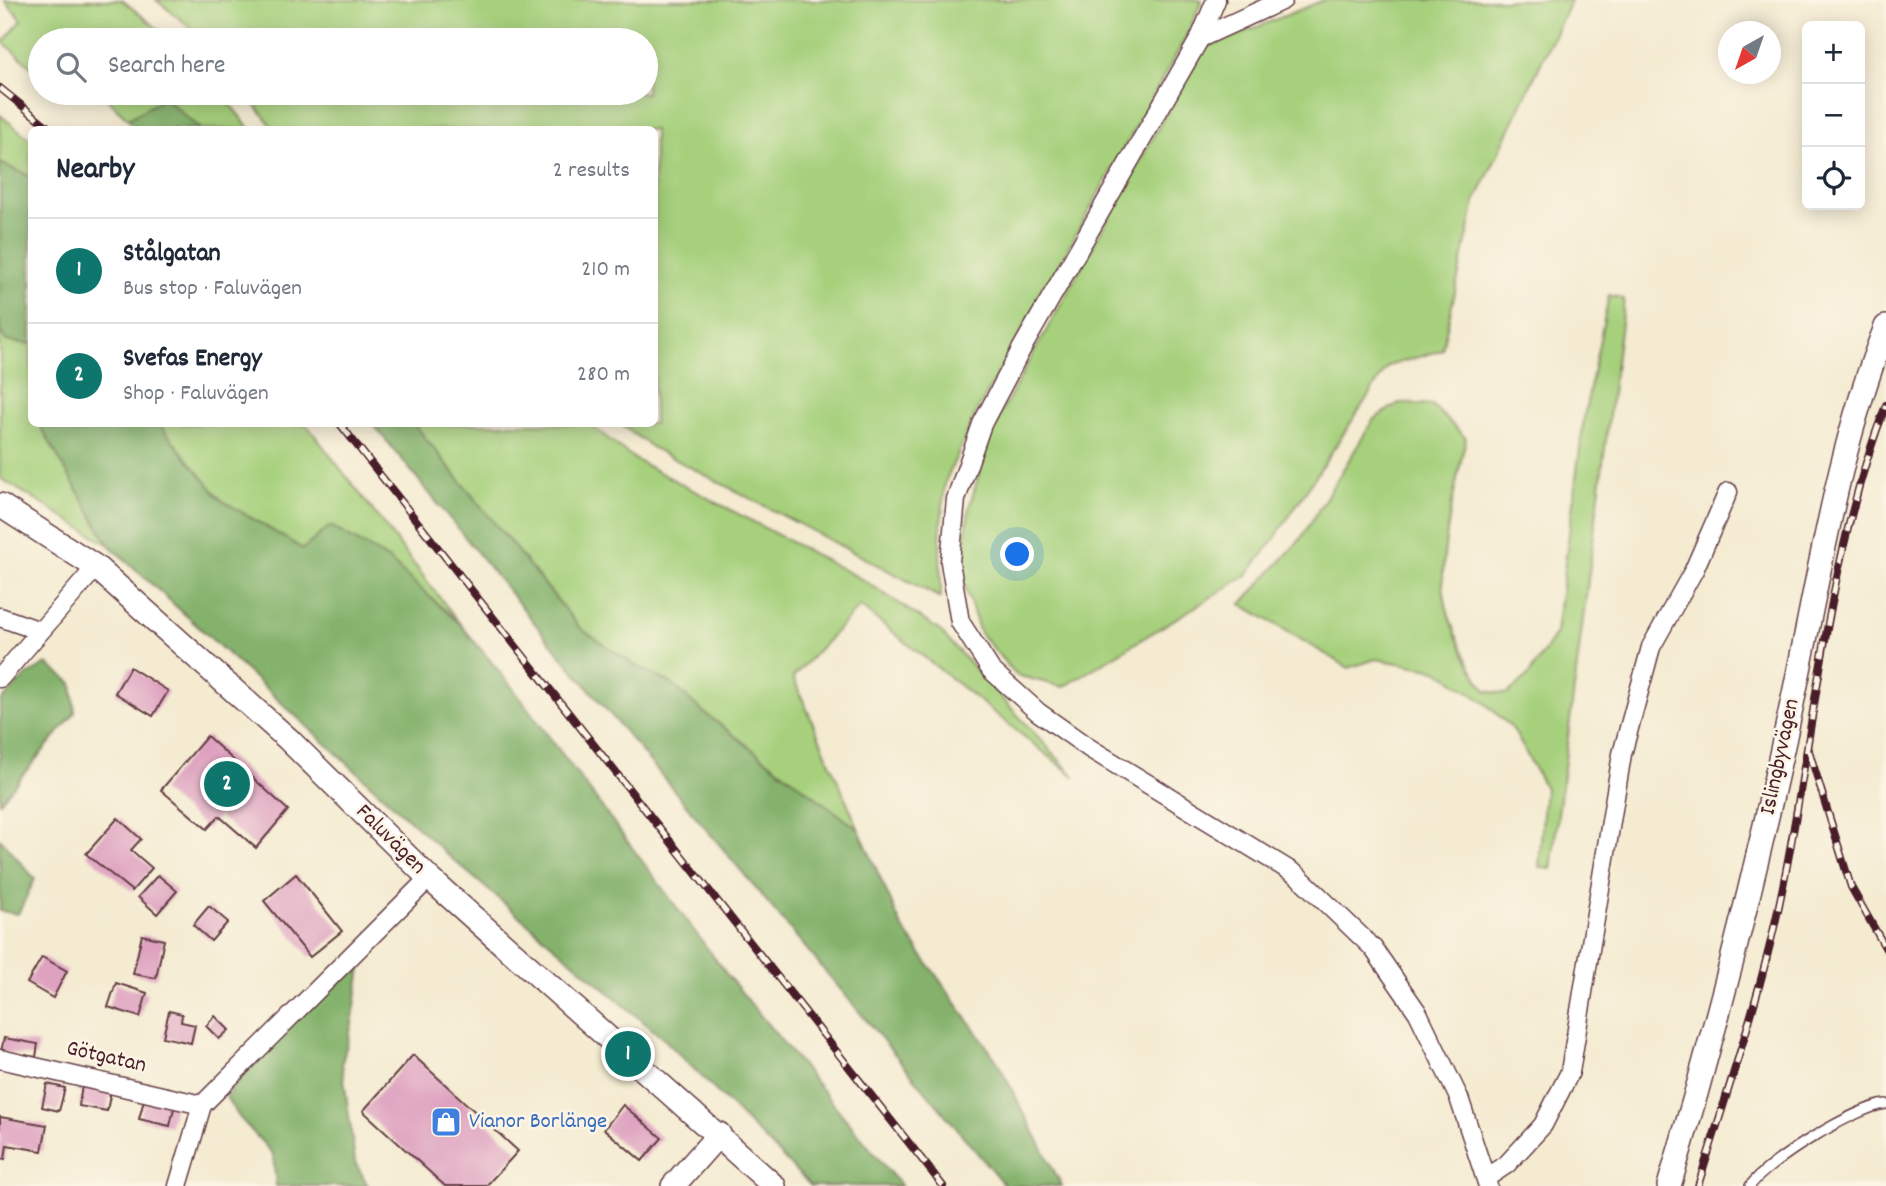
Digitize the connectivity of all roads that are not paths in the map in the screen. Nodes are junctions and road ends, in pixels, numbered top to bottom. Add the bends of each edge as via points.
1 (1216, 0) edge
2 (1283, 0) edge
3 (1200, 38) junction
4 (1886, 327) edge
5 (1728, 492) dead end
6 (0, 505) edge
7 (96, 567) junction
8 (0, 617) edge
9 (40, 631) junction
10 (0, 678) edge
11 (429, 878) junction
12 (0, 1059) edge
13 (1886, 1104) edge
14 (202, 1105) junction
15 (719, 1134) junction
16 (1487, 1182) edge
17 (178, 1186) edge
18 (673, 1186) edge
19 (774, 1186) edge
20 (1669, 1186) edge
21 (1750, 1186) edge

1 - 3 street
2 - 3 street
3 - 16 street via 982,424 956,499 950,562 960,622 991,670 1038,712 1297,875 1373,948 1419,1013 1459,1098
4 - 20 street, Islingbyvägen via 1848,446 1730,976
5 - 16 street via 1694,570 1651,647 1622,754 1570,1072 1543,1125
6 - 7 street, Faluvägen
7 - 9 street
7 - 11 street, Faluvägen via 288,739
8 - 9 street
9 - 10 street
11 - 14 street
11 - 15 street, Faluvägen
12 - 14 street, Götgatan
13 - 21 lane via 1873,1105 1808,1140
14 - 17 street
15 - 18 street
15 - 19 street, Faluvägen

